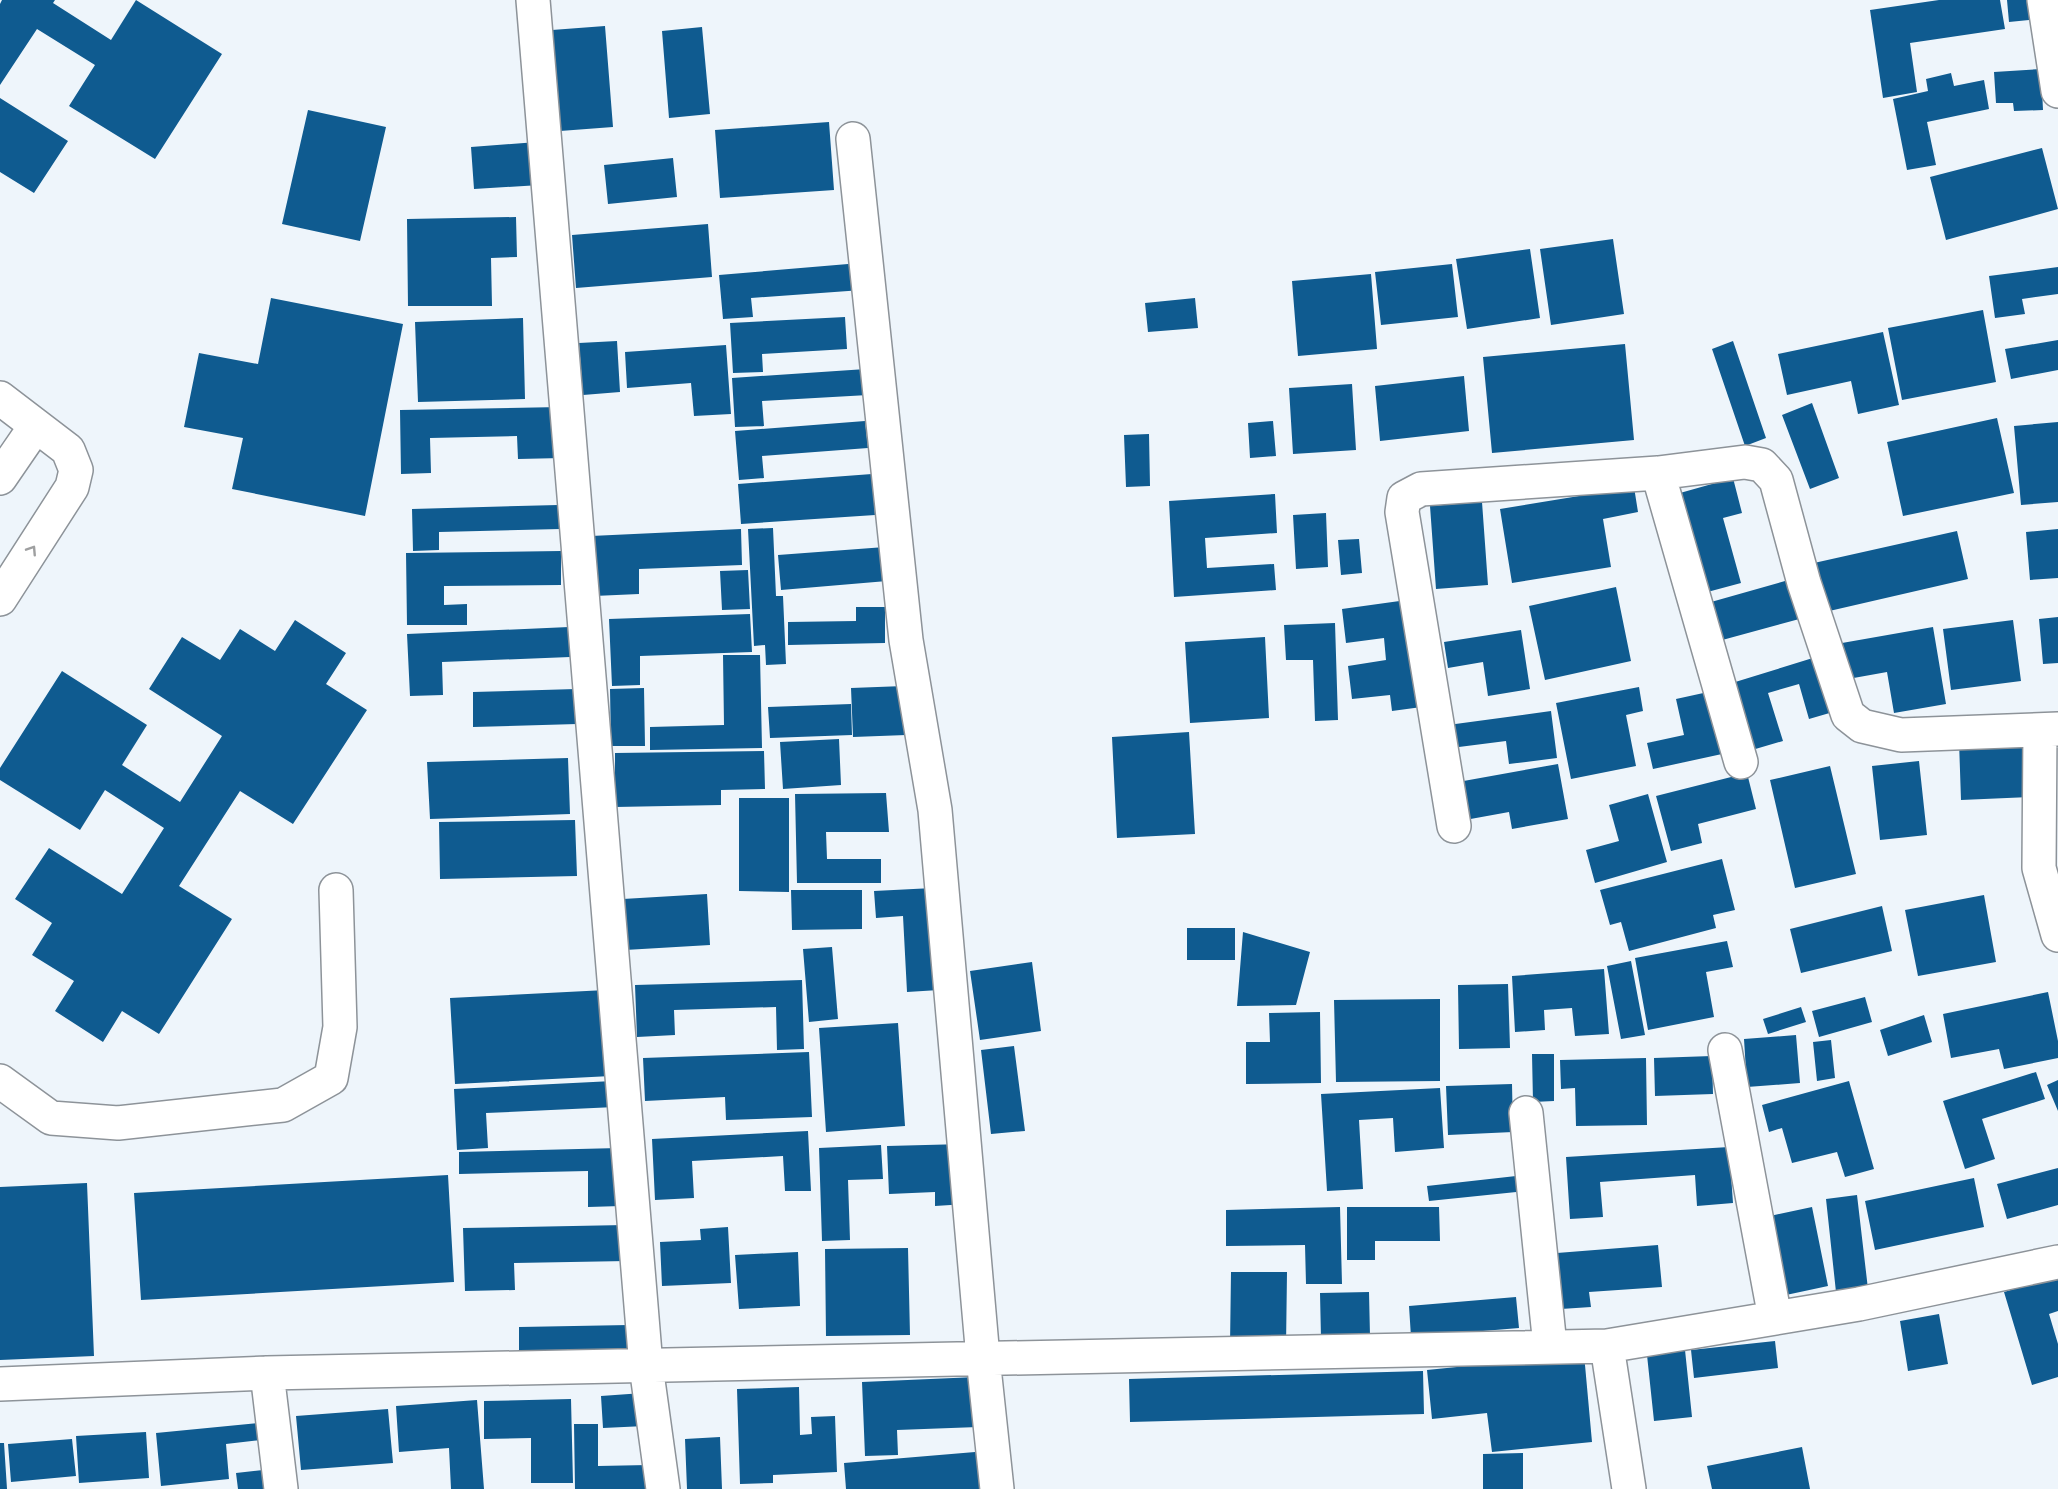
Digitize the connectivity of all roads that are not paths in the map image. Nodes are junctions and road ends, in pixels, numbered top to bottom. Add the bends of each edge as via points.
1 (533, 0) edge
2 (2044, 0) edge
3 (2058, 91) edge
4 (853, 139) dead end
5 (0, 398) edge
6 (35, 427) junction
7 (1658, 473) junction
8 (0, 478) edge
9 (0, 599) edge
10 (2049, 729) edge
11 (1741, 762) dead end
12 (1454, 826) dead end
13 (336, 891) dead end
14 (2058, 935) edge
15 (1725, 1050) dead end
16 (0, 1081) edge
17 (1526, 1113) dead end
18 (2058, 1262) edge
19 (1775, 1318) junction
20 (1607, 1346) junction
21 (1550, 1347) junction
22 (983, 1358) junction
23 (646, 1366) junction
24 (267, 1373) junction
25 (0, 1384) edge
26 (281, 1489) edge
27 (663, 1489) edge
28 (997, 1489) edge
29 (1629, 1489) edge

1 - 23 street
2 - 3 street
4 - 22 street via 906,640 935,810
5 - 6 street
6 - 8 street
9 -> 6 street via 72,487 76,470 68,450
7 - 10 street via 1745,462 1762,465 1776,480 1804,583 1848,715 1862,726 1901,735
7 - 11 street
7 - 12 street via 1421,489 1404,498 1402,512
10 - 14 street via 2039,868
13 - 16 street via 340,1027 331,1078 283,1105 118,1123 51,1118
15 - 19 street
17 - 21 street
18 - 19 street
19 - 20 street
20 - 21 street
20 - 29 street
21 - 22 street
22 - 23 street
22 - 28 street
23 - 24 street
23 - 27 street
24 - 25 street
24 - 26 street

